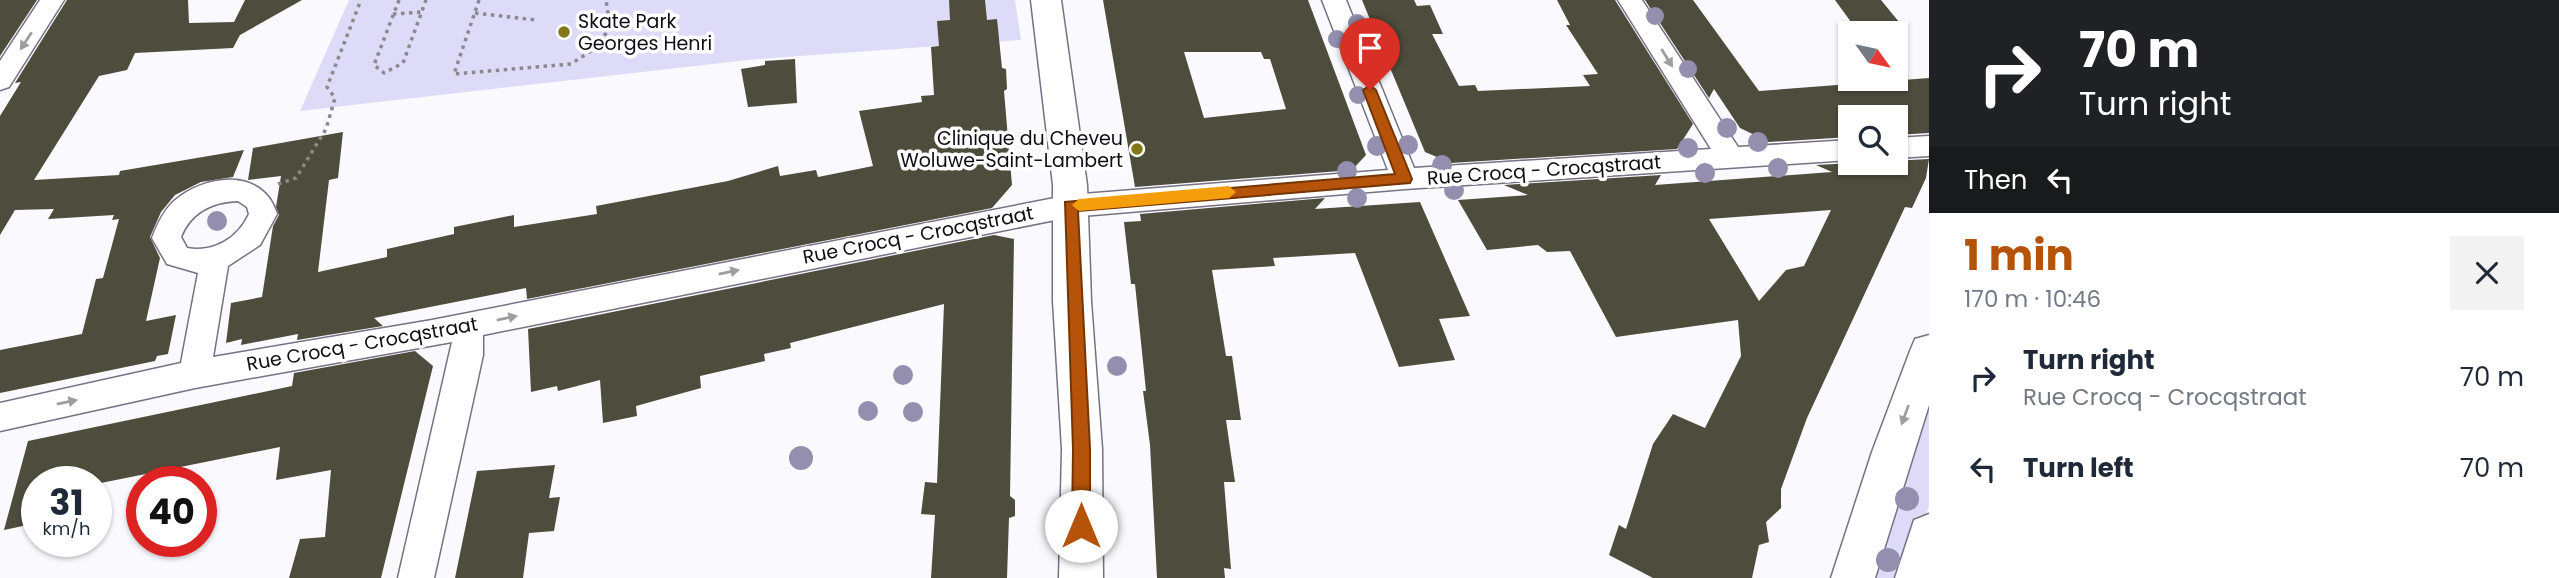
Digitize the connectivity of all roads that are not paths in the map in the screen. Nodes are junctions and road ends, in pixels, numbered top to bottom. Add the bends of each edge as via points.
1 (52, 0) edge
2 (1046, 0) edge
3 (1334, 0) edge
4 (1630, 0) edge
5 (0, 81) edge
6 (1929, 146) edge
7 (1908, 147) edge
8 (1838, 151) edge
9 (1730, 157) junction
10 (1405, 179) junction
11 (1070, 206) junction
12 (215, 259) junction
13 (468, 326) junction
14 (1929, 351) edge
15 (195, 374) junction
16 (0, 417) edge
17 (1929, 534) edge
18 (416, 578) edge
19 (1081, 578) edge
20 (1853, 578) edge
21 (1917, 578) edge

1 -> 5 street
2 - 11 street
3 - 10 street
4 -> 9 street
6 - 7 street
8 - 9 street, Rue Crocq - Crocqstraat
9 - 10 street, Rue Crocq - Crocqstraat
10 - 11 street, Rue Crocq - Crocqstraat
13 -> 11 street, Rue Crocq - Crocqstraat
11 - 19 street via 1082,449
12 - 12 street via 197,262 177,256 166,239 172,222 181,210 218,191 251,193 260,201 263,214 259,226 249,239
12 - 15 street
13 - 15 street, Rue Crocq - Crocqstraat
13 - 18 street via 467,355
14 -> 20 street
16 -> 15 street, Rue Crocq - Crocqstraat
17 - 21 street

